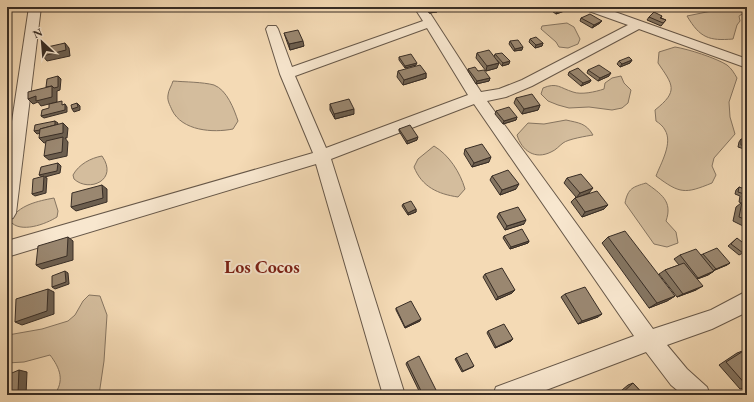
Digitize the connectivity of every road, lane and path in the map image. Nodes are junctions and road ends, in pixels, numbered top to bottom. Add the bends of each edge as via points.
1 (35, 7) edge
2 (420, 7) edge
3 (590, 7) edge
4 (430, 23) junction
5 (637, 25) junction
6 (272, 29) dead end
7 (747, 64) edge
8 (287, 74) junction
9 (477, 97) junction
10 (322, 156) junction
11 (7, 213) edge
12 (7, 249) edge
13 (747, 301) edge
14 (649, 340) junction
15 (394, 395) edge
16 (504, 395) edge
17 (699, 395) edge

1 - 11 street
2 - 4 street
3 - 5 street
4 - 8 street
4 - 9 street
5 - 7 street
5 - 9 street via 527,83 501,94
6 - 8 street
8 - 10 street
9 - 10 street
9 - 14 street
10 - 12 street
10 - 15 street
13 - 14 street via 694,326
14 - 16 street
14 - 17 street via 679,377

